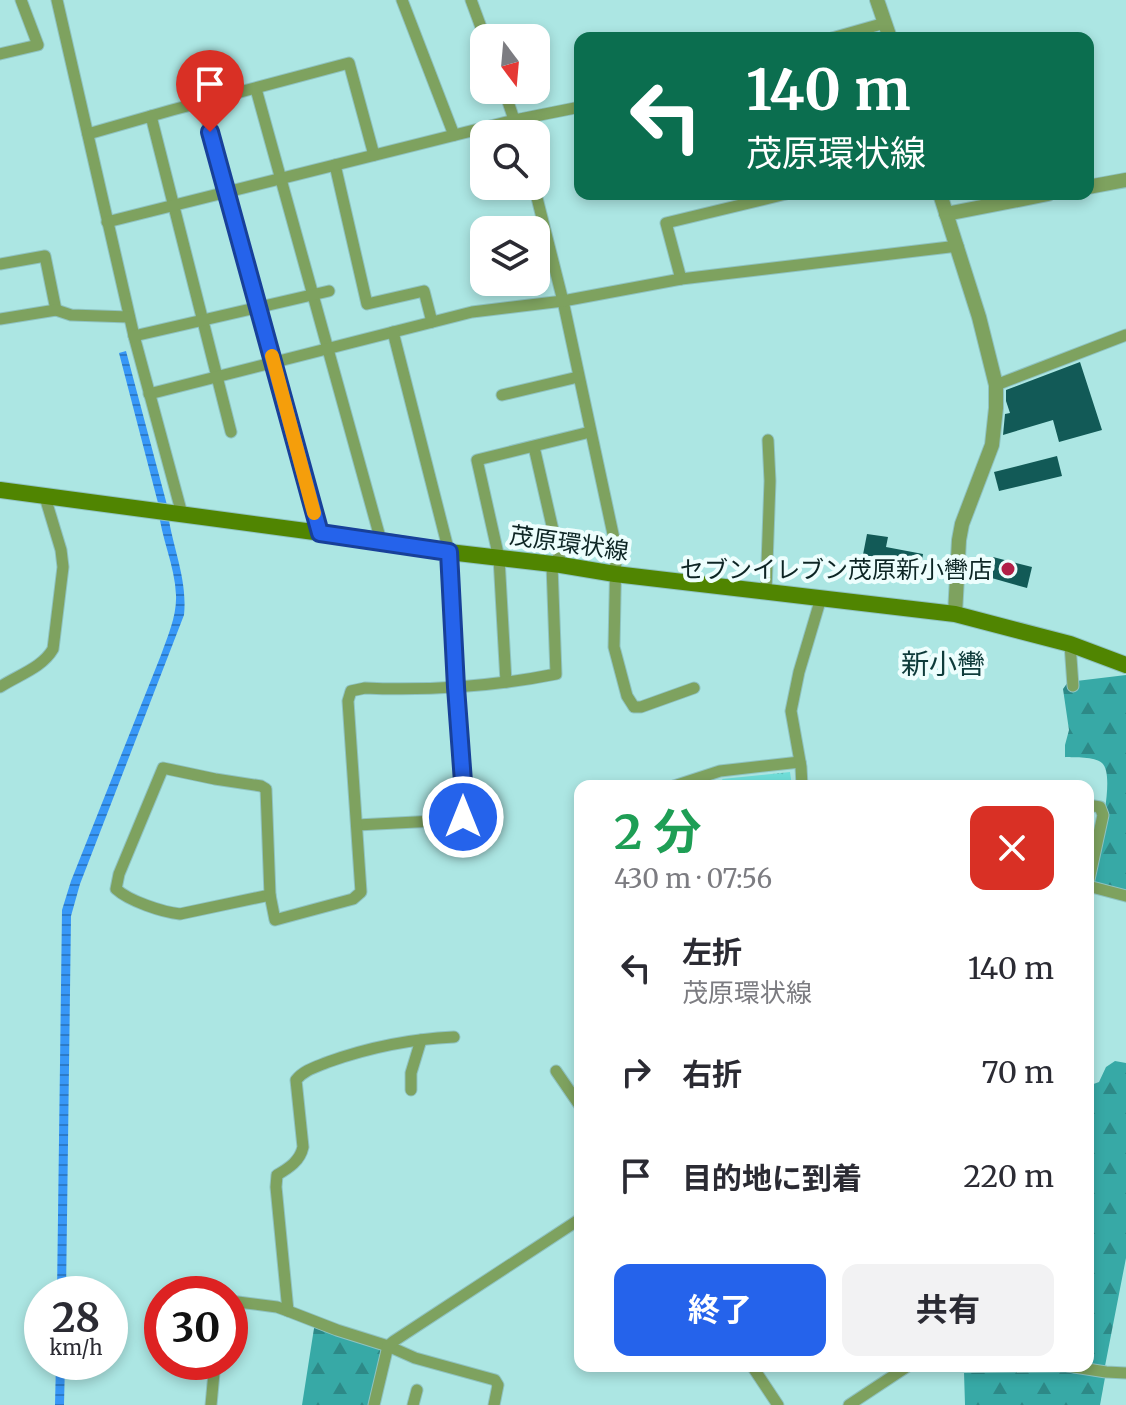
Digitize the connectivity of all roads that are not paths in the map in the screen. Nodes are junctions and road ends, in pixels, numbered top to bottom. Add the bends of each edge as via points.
1 (21, 0) edge
2 (57, 0) edge
3 (402, 0) edge
4 (471, 0) edge
5 (877, 0) edge
6 (480, 24) edge
7 (887, 31) edge
8 (0, 54) edge
9 (256, 89) junction
10 (202, 102) junction
11 (509, 104) edge
12 (574, 108) edge
13 (151, 116) junction
14 (515, 120) joint
15 (470, 131) edge
16 (88, 134) junction
17 (454, 135) junction
18 (374, 155) junction
19 (335, 165) junction
20 (281, 179) junction
21 (1126, 180) edge
22 (1094, 186) edge
23 (227, 192) junction
24 (538, 200) edge
25 (761, 200) edge
26 (942, 200) edge
27 (1017, 200) edge
28 (173, 205) junction
29 (946, 214) junction
30 (107, 222) junction
31 (958, 246) junction
32 (0, 264) edge
33 (681, 279) junction
34 (329, 291) dead end
35 (313, 295) junction
36 (563, 301) junction
37 (258, 307) junction
38 (56, 310) junction
39 (129, 317) junction
40 (0, 319) edge
41 (203, 320) junction
42 (432, 322) junction
43 (393, 332) junction
44 (1126, 335) edge
45 (134, 336) junction
46 (327, 348) junction
47 (273, 362) junction
48 (217, 376) junction
49 (578, 377) junction
50 (996, 385) junction
51 (149, 394) junction
52 (502, 395) dead end
53 (231, 432) dead end
54 (590, 432) junction
55 (768, 440) dead end
56 (534, 447) junction
57 (0, 490) edge
58 (45, 497) junction
59 (182, 514) junction
60 (320, 533) junction
61 (381, 541) junction
62 (449, 552) junction
63 (499, 558) junction
64 (557, 565) junction
65 (615, 574) junction
66 (766, 592) junction
67 (821, 598) junction
68 (955, 614) junction
69 (1070, 644) junction
70 (1126, 665) edge
71 (506, 682) junction
72 (1073, 686) dead end
73 (0, 687) edge
74 (456, 687) junction
75 (694, 688) dead end
76 (800, 762) junction
77 (692, 780) edge
78 (802, 780) edge
79 (1094, 806) edge
80 (357, 825) junction
81 (1094, 857) edge
82 (1094, 887) edge
83 (270, 895) junction
84 (1126, 896) edge
85 (454, 1037) dead end
86 (421, 1040) junction
87 (556, 1071) dead end
88 (411, 1090) dead end
89 (574, 1097) edge
90 (574, 1223) edge
91 (248, 1303) edge
92 (288, 1311) junction
93 (388, 1346) junction
94 (1094, 1370) edge
95 (756, 1372) edge
96 (899, 1372) edge
97 (1126, 1373) edge
98 (213, 1380) edge
99 (417, 1390) dead end
100 (211, 1405) edge
101 (374, 1405) edge
102 (413, 1405) edge
103 (494, 1405) edge
104 (778, 1405) edge
105 (849, 1405) edge

1 - 8 street via 38,45
2 - 16 street
3 - 17 street
4 - 6 street
5 - 7 street
9 - 10 street
9 - 18 street via 349,63
9 - 20 street
10 - 13 street
10 - 23 street
11 - 14 street
12 - 14 street
13 - 16 street
13 - 28 street
15 - 17 street
16 - 30 street
17 - 18 street
18 - 19 street
19 - 20 street
19 - 42 street via 367,304 424,291
20 - 23 street
20 - 35 street
21 - 22 street
23 - 28 street
23 - 37 street
24 - 36 street
25 - 33 street via 666,223
26 - 29 street
27 - 29 street
28 - 30 street
28 - 41 street
29 - 31 street
30 - 39 street
31 - 33 street
31 - 50 street
32 - 38 street via 45,256
33 - 36 street
34 - 35 street
35 - 37 street
35 - 46 street
36 - 42 street
36 - 49 street
37 - 41 street
37 - 47 street
38 - 39 street
38 - 40 street
39 - 45 street
41 - 45 street
41 - 48 street
42 - 43 street
43 - 46 street
43 - 62 street
44 - 50 street
45 - 51 street
46 - 47 street
46 - 61 street
47 - 48 street
47 - 60 street
48 - 51 street
48 - 53 street
49 - 52 street
49 - 54 street
50 - 68 street via 992,445 959,540
51 - 59 street
54 - 56 street
54 - 65 street via 616,548
55 - 66 street
56 - 63 street via 477,460
56 - 64 street
57 - 58 main road, 茂原環状線
58 - 59 main road, 茂原環状線
58 - 73 street via 63,567 53,649 33,669
59 - 60 main road, 茂原環状線
60 - 61 main road, 茂原環状線
61 - 62 main road, 茂原環状線
62 - 63 main road, 茂原環状線
62 - 74 street
63 - 64 main road, 茂原環状線
63 - 71 street
64 - 65 main road, 茂原環状線
64 - 71 street via 556,674
65 - 66 main road, 茂原環状線
65 - 75 street via 614,647 631,703 641,707
66 - 67 main road, 茂原環状線
67 - 68 main road, 茂原環状線
67 - 76 street via 791,711
68 - 69 main road, 茂原環状線
69 - 70 main road, 茂原環状線
69 - 72 street
71 - 74 street
74 - 80 street via 463,817
74 - 80 street via 351,691
76 - 77 street via 720,771
76 - 78 street
79 - 81 street via 1103,815
80 - 83 street via 357,897 275,920
82 - 84 street
83 - 83 street via 180,914 116,889 163,768 266,789
85 - 86 street
86 - 88 street
86 - 92 street via 356,1052 302,1072 296,1080 303,1147 289,1168 277,1175 276,1187
87 - 89 street
90 - 93 street
91 - 92 street
92 - 93 street
93 - 101 street
93 - 103 street via 495,1380
94 - 97 street
95 - 104 street
96 - 105 street
98 - 100 street
99 - 102 street

